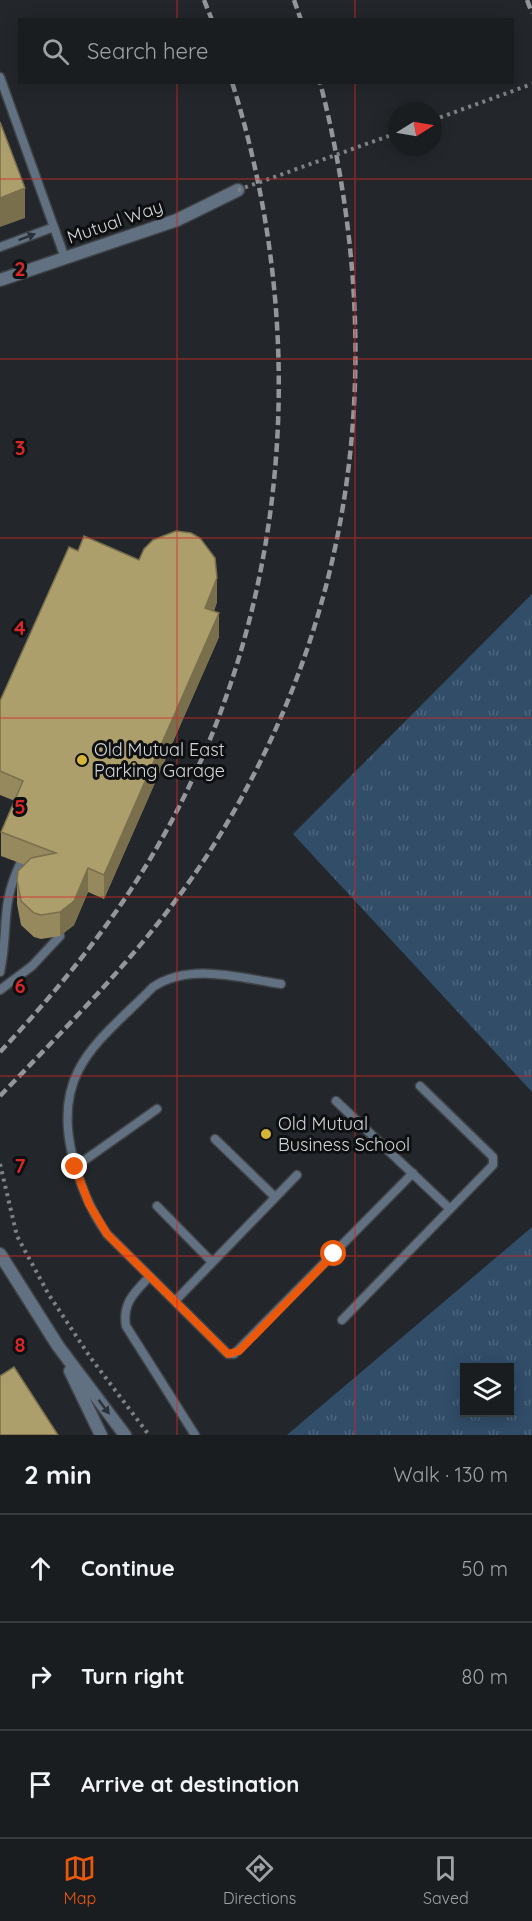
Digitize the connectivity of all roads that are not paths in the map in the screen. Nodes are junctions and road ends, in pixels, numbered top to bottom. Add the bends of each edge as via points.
1 (0, 77) edge
2 (238, 190) road end
3 (54, 227) junction
4 (0, 247) edge
5 (65, 258) junction
6 (0, 280) edge
7 (20, 864) edge
8 (60, 936) edge
9 (0, 972) edge
10 (281, 984) dead end
11 (0, 990) edge
12 (420, 1086) dead end
13 (336, 1101) dead end
14 (158, 1109) dead end
15 (215, 1138) dead end
16 (75, 1167) junction
17 (413, 1173) junction
18 (297, 1174) dead end
19 (275, 1197) junction
20 (157, 1206) dead end
21 (450, 1209) junction
22 (0, 1254) edge
23 (212, 1262) junction
24 (149, 1277) junction
25 (175, 1301) junction
26 (342, 1320) dead end
27 (58, 1346) junction
28 (101, 1435) edge
29 (125, 1435) edge
30 (195, 1435) edge

1 - 3 lane
2 - 5 street, Mutual Way via 177,220
4 -> 3 lane
3 - 5 lane
5 - 6 street, Mutual Way
7 - 9 lane via 8,885 3,905 4,952
8 - 11 lane via 16,980
10 - 16 lane via 195,973 168,977 153,987 93,1049 70,1086 66,1124
12 - 21 lane via 495,1160
13 - 17 lane
14 - 16 lane
15 - 19 lane
16 - 24 lane via 98,1221
17 - 21 lane
17 - 25 lane via 234,1354 228,1354
18 - 19 lane
19 - 23 lane
20 - 23 lane
21 - 26 lane
22 - 27 street
23 - 25 lane
24 - 25 lane
24 - 30 lane via 128,1300 126,1326
27 - 28 street
27 -> 29 street

